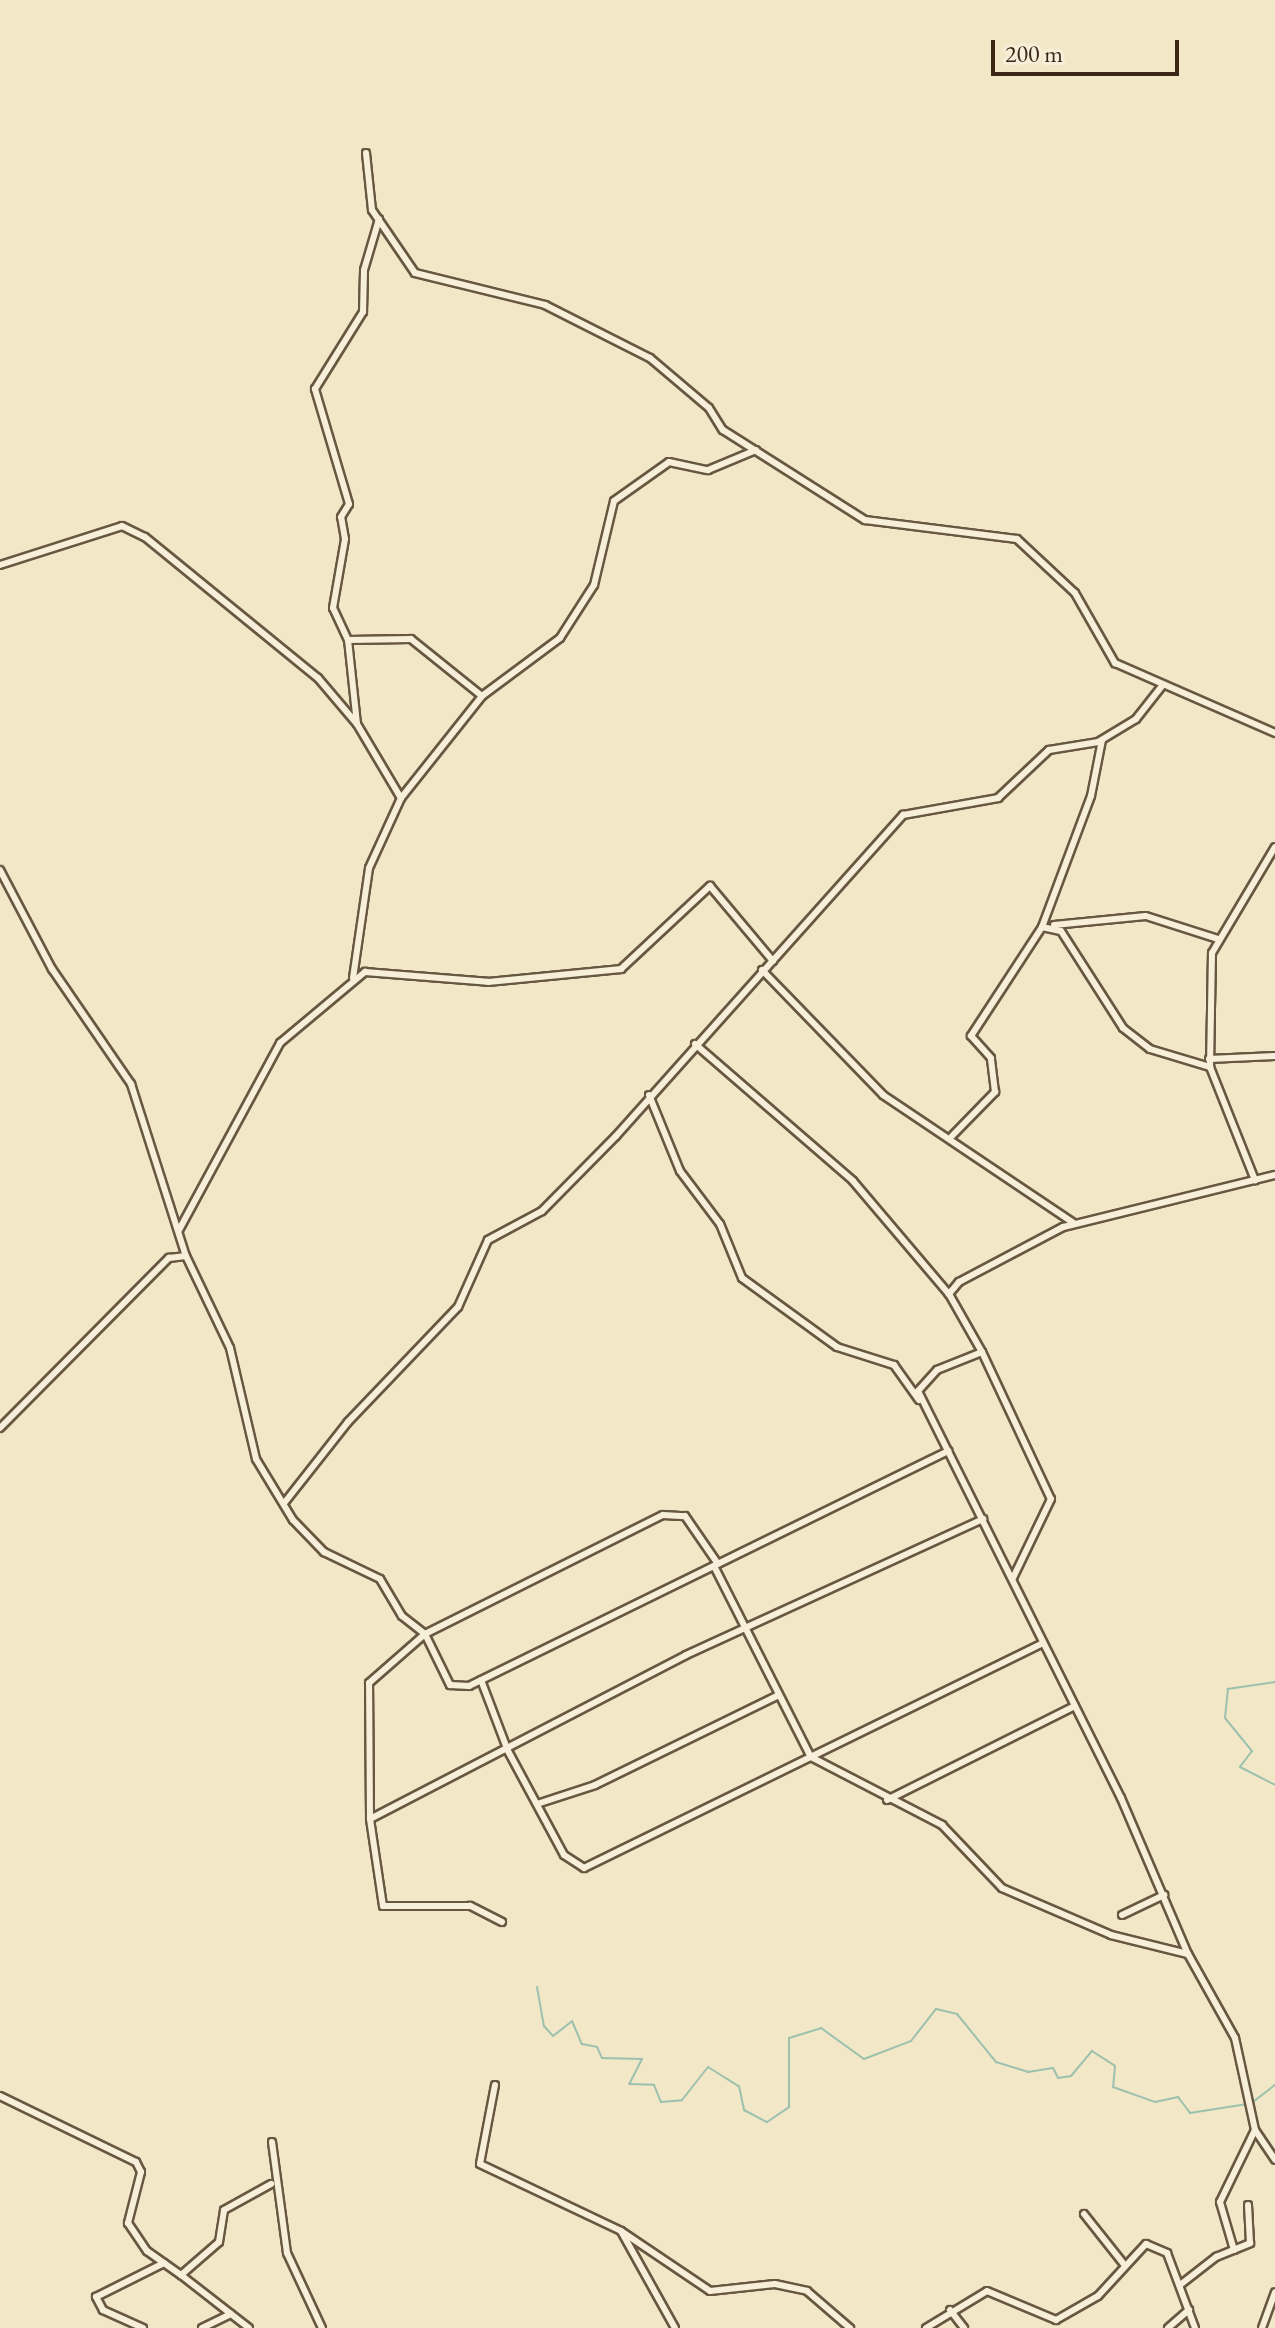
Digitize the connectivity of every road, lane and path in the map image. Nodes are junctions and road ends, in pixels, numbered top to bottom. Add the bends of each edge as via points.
1 (366, 153) dead end
2 (379, 219) junction
3 (756, 450) junction
4 (0, 565) edge
5 (348, 640) junction
6 (1162, 686) junction
7 (482, 696) junction
8 (357, 724) junction
9 (1275, 733) edge
10 (1102, 740) junction
11 (401, 798) junction
12 (1275, 847) edge
13 (0, 870) edge
14 (1054, 925) junction
15 (1042, 927) junction
16 (1218, 939) junction
17 (773, 961) junction
18 (355, 963) junction
19 (762, 970) junction
20 (365, 972) junction
21 (353, 978) junction
22 (695, 1044) junction
23 (1275, 1056) edge
24 (1212, 1059) junction
25 (1202, 1060) junction
26 (1210, 1067) junction
27 (649, 1095) junction
28 (952, 1136) junction
29 (1275, 1175) edge
30 (1255, 1180) junction
31 (1075, 1224) junction
32 (180, 1233) junction
33 (173, 1255) junction
34 (186, 1256) junction
35 (949, 1294) junction
36 (982, 1352) junction
37 (921, 1402) junction
38 (0, 1428) edge
39 (948, 1451) junction
40 (285, 1502) junction
41 (983, 1519) junction
42 (716, 1565) junction
43 (1013, 1578) junction
44 (746, 1630) junction
45 (425, 1634) junction
46 (1043, 1643) junction
47 (481, 1680) junction
48 (777, 1696) junction
49 (1075, 1706) junction
50 (508, 1751) junction
51 (811, 1757) junction
52 (887, 1800) junction
53 (537, 1804) junction
54 (370, 1819) junction
55 (1164, 1895) junction
56 (1122, 1915) dead end
57 (502, 1922) dead end
58 (1188, 1954) junction
59 (495, 2085) dead end
60 (0, 2096) edge
61 (1255, 2130) junction
62 (272, 2142) dead end
63 (1275, 2160) edge
64 (271, 2184) dead end
65 (1248, 2205) dead end
66 (1084, 2214) dead end
67 (621, 2231) junction
68 (1234, 2250) junction
69 (164, 2263) junction
70 (1123, 2263) junction
71 (181, 2275) junction
72 (1180, 2285) junction
73 (1275, 2292) edge
74 (950, 2310) junction
75 (1189, 2310) junction
76 (231, 2314) junction
77 (1048, 2324) edge
78 (143, 2328) edge
79 (202, 2328) edge
80 (249, 2328) edge
81 (322, 2328) edge
82 (675, 2328) edge
83 (850, 2328) edge
84 (926, 2328) edge
85 (964, 2328) edge
86 (1168, 2328) edge
87 (1195, 2328) edge
88 (1262, 2328) edge

1 - 2 street via 370,204
2 - 3 street via 415,273 545,305 650,358 709,408 723,430
2 - 5 street via 368,247 363,312 315,389 349,504 341,517 345,539 333,608
3 - 6 street via 882,527 1017,539 1075,593 1115,663
3 - 7 street via 708,470 669,462 620,495 594,585 560,638
4 - 8 street via 128,527 318,678
5 - 7 street via 411,639
5 - 8 street
6 - 9 street
6 - 10 street via 1136,719
7 - 11 street
8 - 11 street
10 - 15 street via 1091,796
10 - 17 street via 1049,750 998,798 903,815
11 - 18 street via 369,868
12 - 16 street
13 - 32 street via 52,969 131,1084
14 - 15 street
14 - 16 street via 1146,916
14 - 25 street via 1123,1028 1150,1049
15 - 28 street via 971,1036 991,1058 995,1092
16 - 24 street via 1209,974
17 - 19 street
17 - 20 street via 710,886 621,969 488,982
18 - 20 street
18 - 21 street
19 - 22 street
19 - 28 street via 883,1095
20 - 21 street
21 - 32 street via 280,1043
22 - 27 street
22 - 35 street via 853,1181
23 - 24 street
24 - 25 street
24 - 26 street
25 - 26 street
26 - 30 street
27 - 37 street via 680,1171 720,1224 742,1278 837,1347 894,1365
27 - 40 street via 542,1211 488,1240 458,1307 348,1422
28 - 31 street
29 - 30 street
30 - 31 street
31 - 35 street via 1020,1247
32 - 33 street
32 - 34 street
33 - 34 street
33 - 38 street
34 - 40 street via 230,1348 249,1444
35 - 36 street
36 - 37 street via 925,1379
36 - 43 street via 1051,1499
37 - 39 street
39 - 41 street
39 - 42 street
40 - 45 street via 324,1552 377,1576 402,1616
41 - 43 street
41 - 44 street
42 - 44 street
42 - 45 street via 689,1521 671,1513
42 - 47 street
43 - 46 street
44 - 48 street
44 - 50 street
45 - 47 street via 445,1682 462,1689
45 - 54 street via 367,1689
46 - 49 street
46 - 51 street
47 - 50 street
48 - 51 street
48 - 53 street via 595,1785
49 - 52 street
49 - 55 street
50 - 53 street
50 - 54 street
51 - 52 street
51 - 53 street via 584,1868 567,1860
52 - 58 street via 942,1825 1002,1888 1111,1935
54 - 57 street via 384,1909 470,1906
55 - 56 street
55 - 58 street
58 - 61 street via 1235,2038
59 - 67 street via 480,2164
60 - 69 street via 136,2162 141,2172 128,2223
61 - 63 street
61 - 68 street via 1220,2202
62 - 81 street via 287,2253
64 - 71 street via 224,2210 219,2242
65 - 68 street via 1252,2239
66 - 70 street
67 - 82 street
67 - 83 street via 710,2291 775,2284 807,2291
68 - 72 street
69 - 71 street
69 - 78 street via 96,2297 103,2310
70 - 72 street via 1139,2247 1156,2246 1167,2253
70 - 77 street via 1098,2296
71 - 76 street
72 - 75 street
73 - 88 street
74 - 77 street via 987,2291
74 - 84 street
74 - 85 street
75 - 86 street
75 - 87 street
76 - 79 street
76 - 80 street

